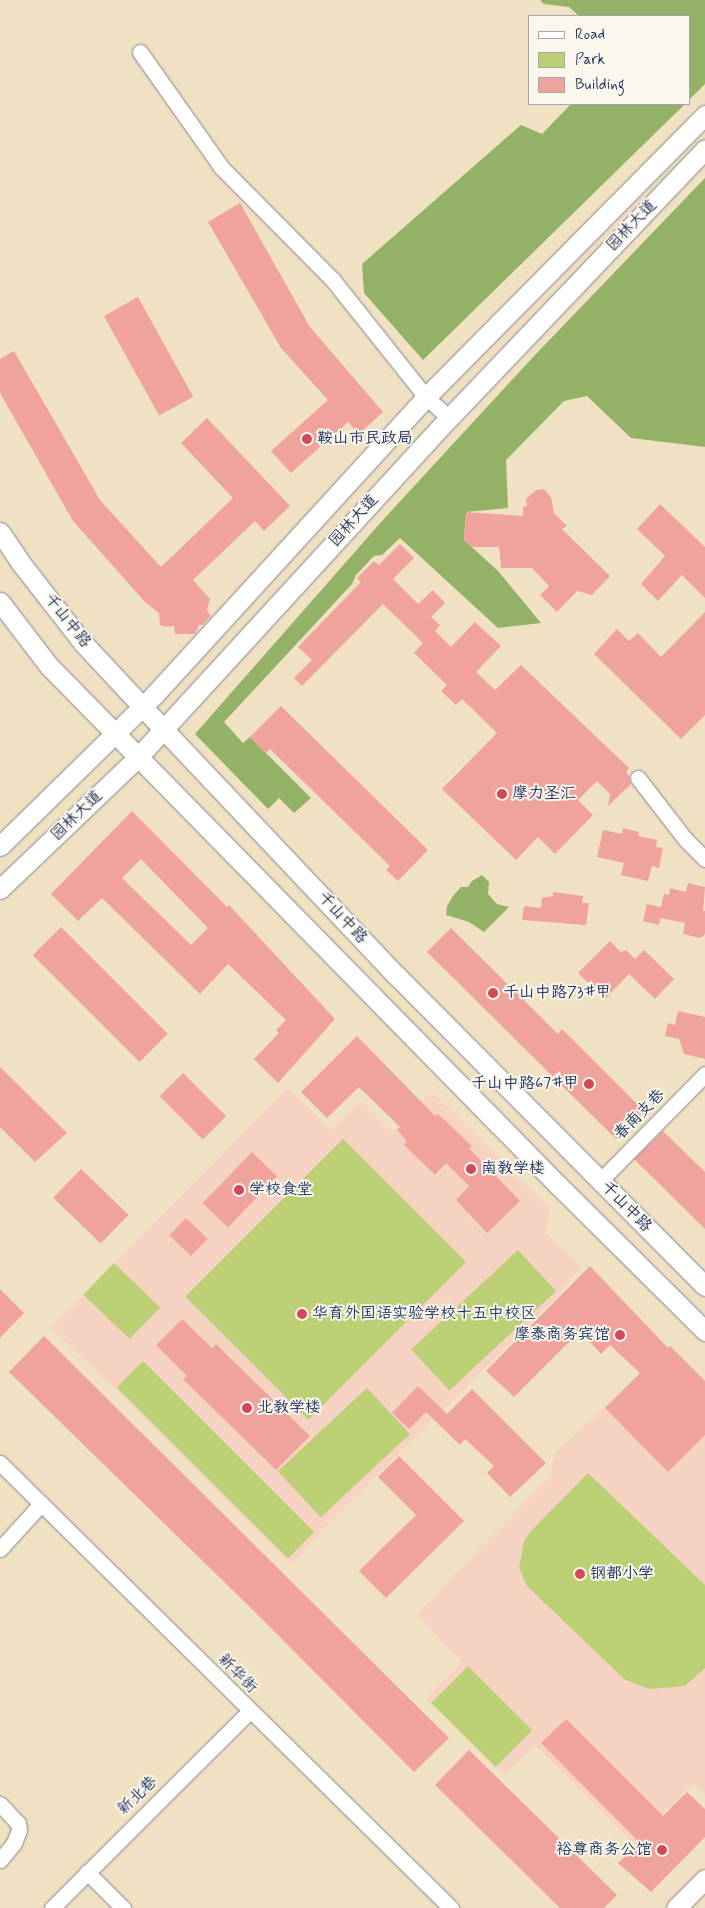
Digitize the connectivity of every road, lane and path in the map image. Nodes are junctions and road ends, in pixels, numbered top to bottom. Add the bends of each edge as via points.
1 (140, 52) dead end
2 (705, 115) edge
3 (705, 149) edge
4 (426, 397) junction
5 (449, 418) junction
6 (0, 532) edge
7 (0, 602) edge
8 (143, 706) junction
9 (164, 730) junction
10 (116, 733) junction
11 (139, 756) junction
12 (638, 778) dead end
13 (0, 846) edge
14 (705, 859) edge
15 (0, 890) edge
16 (705, 1074) edge
17 (600, 1181) junction
18 (705, 1286) edge
19 (705, 1331) edge
20 (0, 1463) edge
21 (42, 1504) junction
22 (0, 1548) edge
23 (250, 1711) junction
24 (0, 1804) edge
25 (0, 1860) edge
26 (87, 1872) junction
27 (705, 1879) edge
28 (52, 1908) edge
29 (123, 1908) edge
30 (451, 1908) edge
31 (676, 1908) edge

1 - 4 street via 221,167 332,279
2 - 4 main road, 园林大道
3 - 5 main road, 园林大道
4 - 5 street
4 - 8 main road, 园林大道
5 - 9 main road, 园林大道
6 - 8 main road, 千山中路 via 83,643
7 - 10 main road, 千山中路 via 49,666
8 - 9 main road, 千山中路
8 - 10 main road, 园林大道
9 - 11 main road, 园林大道
9 - 17 main road, 千山中路 via 396,975
10 - 11 main road, 千山中路
10 - 13 main road, 园林大道
11 - 15 main road, 园林大道
11 - 19 main road, 千山中路
12 - 14 street via 686,840
16 - 17 street, 春南支巷
17 - 18 main road, 千山中路
20 - 21 street, 新华街
21 - 22 street
21 - 23 street, 新华街
23 - 26 street, 新北巷
23 - 30 street, 新华街
24 - 25 street via 18,1823 19,1830 14,1843
26 - 28 street, 新北巷
26 - 29 street
27 - 31 main road

